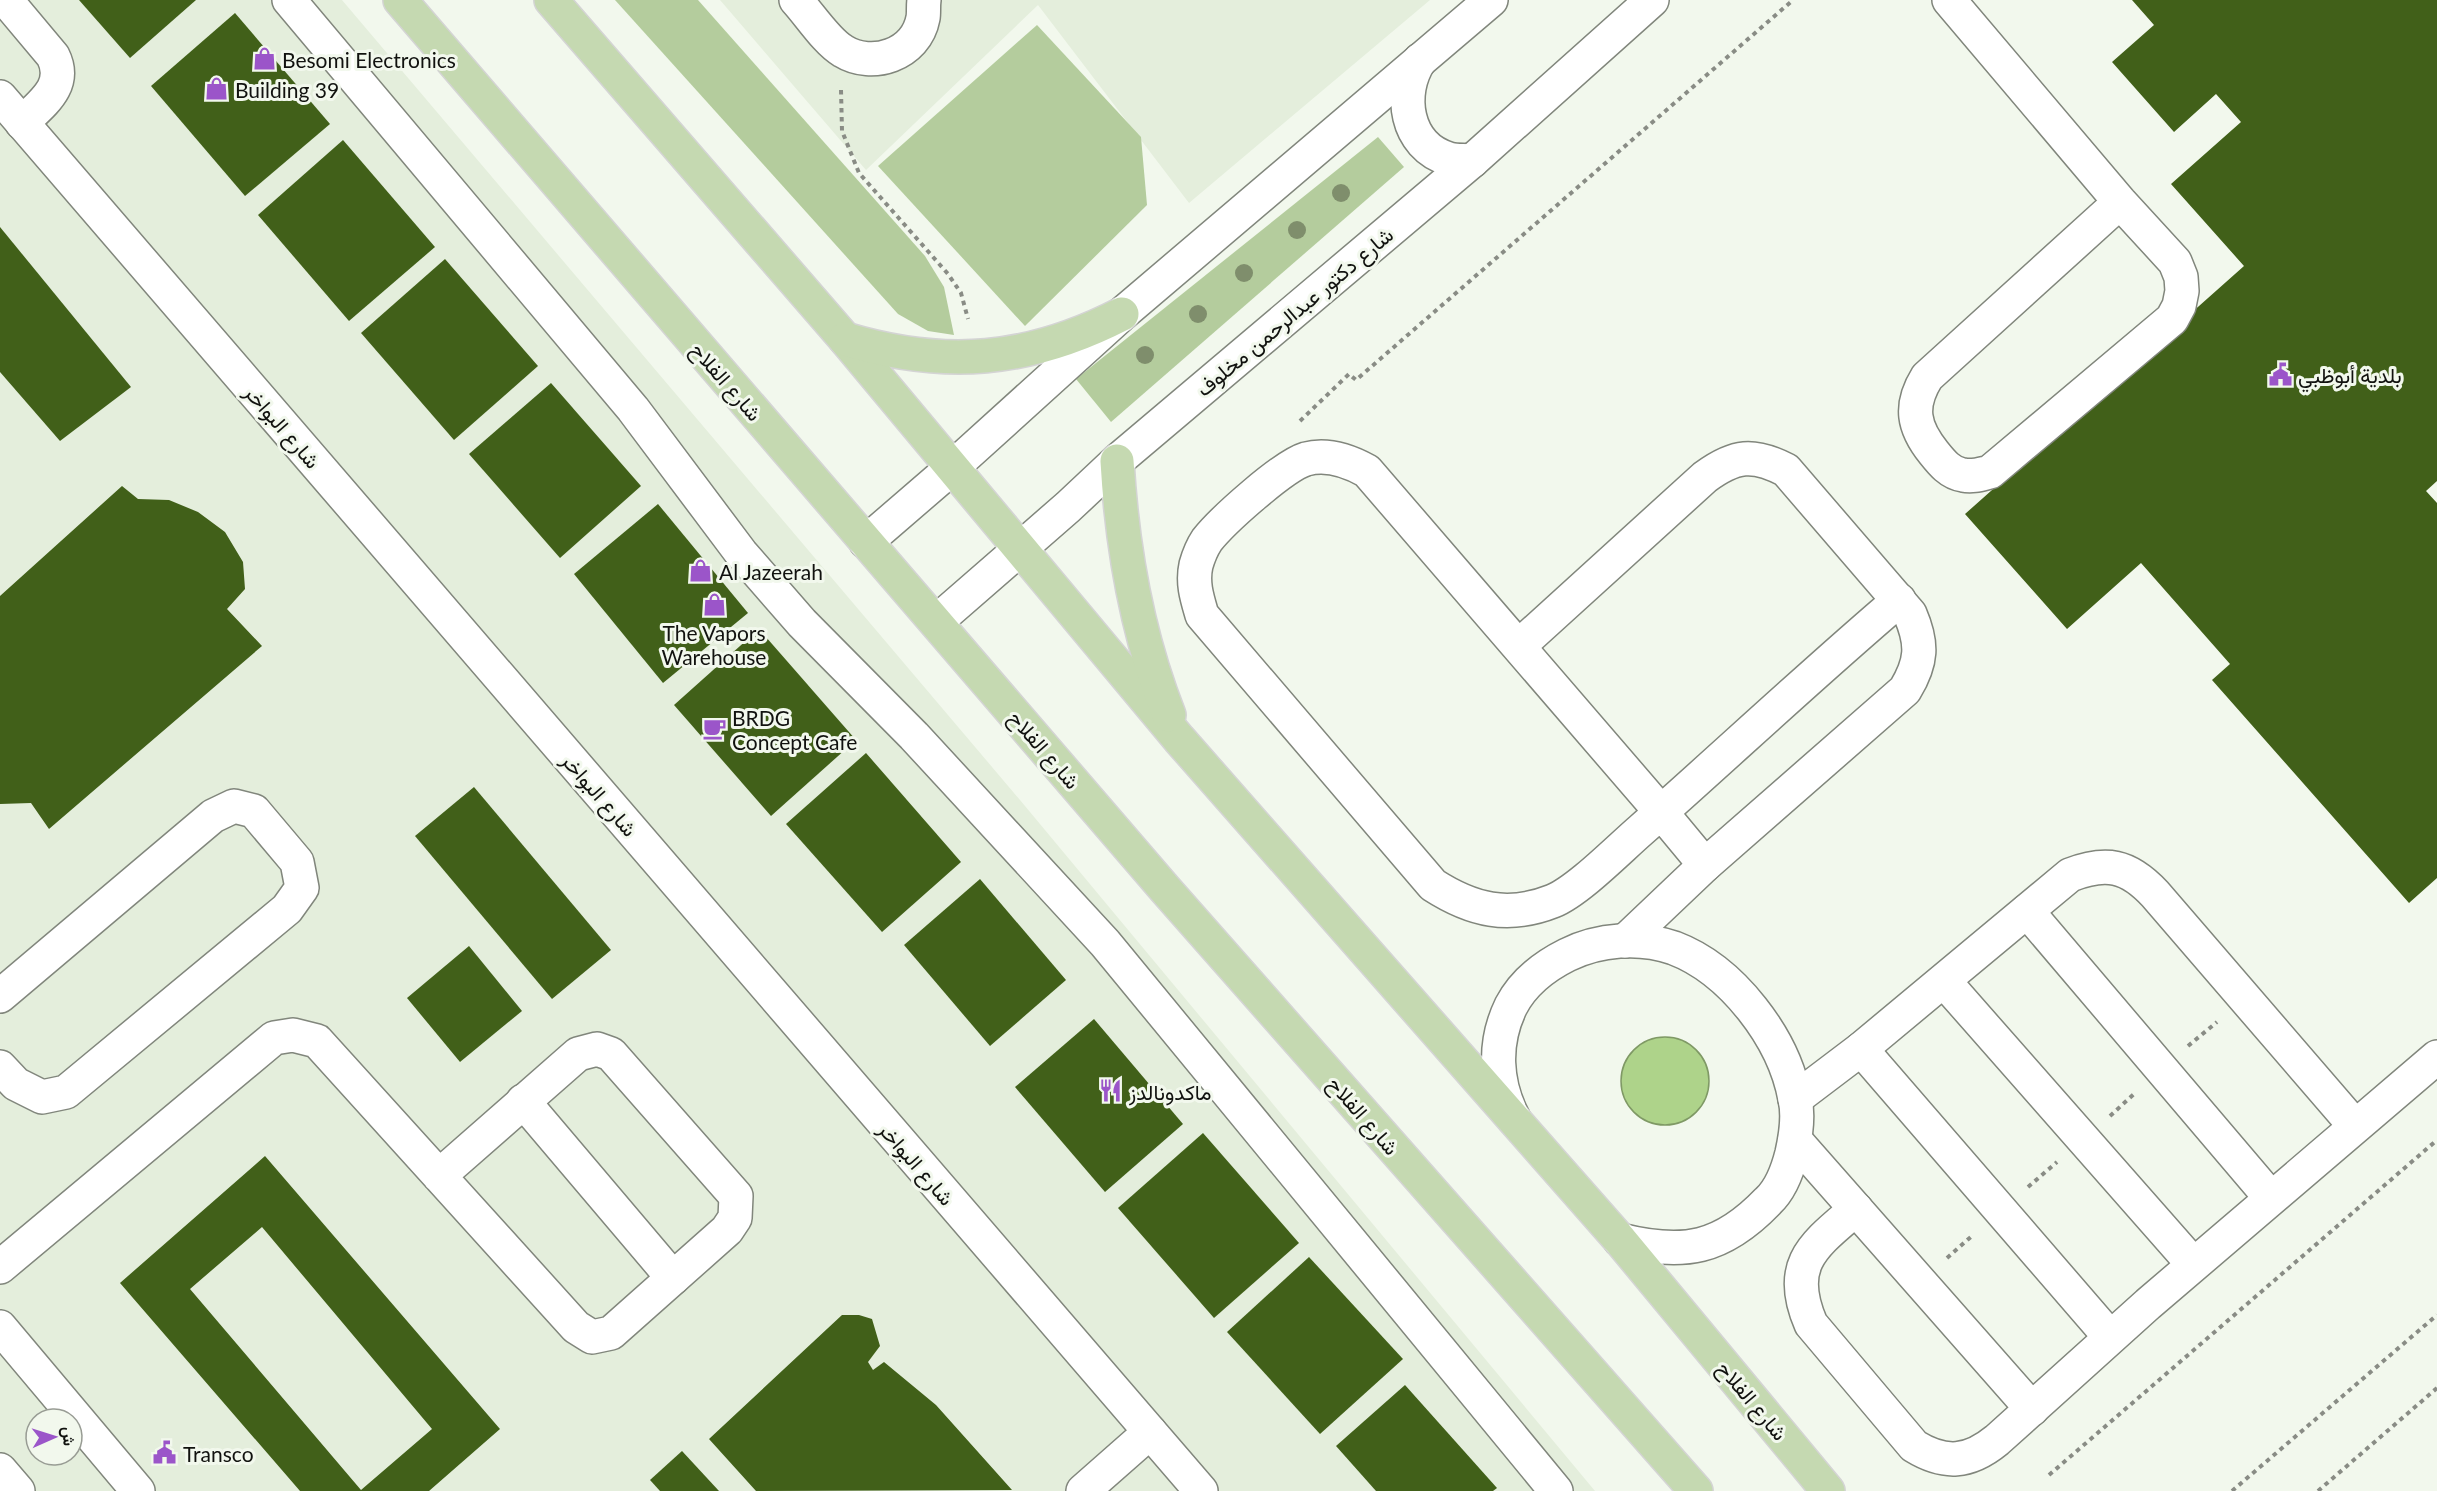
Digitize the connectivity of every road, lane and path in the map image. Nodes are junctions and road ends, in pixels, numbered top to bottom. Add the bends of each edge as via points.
1 (6, 0) edge
2 (289, 0) edge
3 (400, 0) edge
4 (551, 0) edge
5 (796, 0) edge
6 (924, 0) edge
7 (1491, 0) edge
8 (1652, 0) edge
9 (1792, 0) edge
10 (1949, 0) edge
11 (827, 36) junction
12 (1421, 58) junction
13 (0, 97) edge
14 (22, 123) junction
15 (1472, 161) junction
16 (2121, 202) junction
17 (1122, 314) junction
18 (845, 339) junction
19 (976, 358) junction
20 (1117, 461) junction
21 (953, 467) junction
22 (1280, 473) junction
23 (866, 542) junction
24 (1020, 550) junction
25 (1899, 600) junction
26 (936, 622) junction
27 (1519, 646) junction
28 (1179, 739) junction
29 (1661, 812) junction
30 (1705, 865) junction
31 (2027, 911) junction
32 (1625, 941) junction
33 (1944, 981) junction
34 (0, 996) edge
35 (1861, 1049) junction
36 (2437, 1057) edge
37 (0, 1067) edge
38 (1796, 1099) junction
39 (523, 1101) junction
40 (1518, 1126) junction
41 (2355, 1126) junction
42 (1795, 1140) junction
43 (2437, 1140) edge
44 (439, 1176) junction
45 (2271, 1198) junction
46 (1856, 1209) junction
47 (1620, 1240) junction
48 (2193, 1264) junction
49 (0, 1268) edge
50 (673, 1278) junction
51 (2437, 1315) edge
52 (0, 1327) edge
53 (2110, 1337) junction
54 (2437, 1388) edge
55 (2032, 1409) junction
56 (1150, 1432) junction
57 (0, 1470) edge
58 (2049, 1475) dead end
59 (1694, 1489) edge
60 (18, 1491) edge
61 (138, 1491) edge
62 (1083, 1491) edge
63 (1201, 1491) edge
64 (1556, 1491) edge
65 (1828, 1491) edge
66 (2232, 1491) edge
67 (2318, 1491) edge

1 - 14 street via 57,65 57,85 52,94
2 - 64 street via 633,409 741,553 802,623 915,736 1105,943
3 - 23 main road, شارع الفلاح
4 - 18 main road, شارع الفلاح
5 - 11 street
6 - 11 street via 923,20 914,38 899,52 880,60 860,59 841,51
7 - 12 street
8 - 15 street, شارع دكتور عبدالرحمن مخلوف
9 - 22 path via 1356,380 1349,374 1289,434
10 - 16 street
11 - 19 path via 843,95 842,131 859,173 961,293
12 - 15 street via 1411,73 1407,90 1411,124 1433,151 1449,159
12 - 17 street
13 - 14 street, شارع البواخر
14 - 56 street, شارع البواخر
15 - 20 street, شارع دكتور عبدالرحمن مخلوف
16 - 16 street via 1927,377 1919,390 1915,419 1924,440 1947,468 1961,475 1990,472 2172,319 2182,291 2175,262
17 - 19 main road via 1088,332 1052,344
17 - 21 street
18 - 19 main road via 910,355
18 - 21 main road, شارع الفلاح
20 - 24 street, شارع دكتور عبدالرحمن مخلوف
20 - 28 main road via 1122,525 1142,634
21 - 23 street
21 - 24 main road, شارع الفلاح
22 - 27 street via 1307,459 1328,457 1349,461 1367,471
22 - 29 street via 1207,541 1196,564 1194,590 1202,615 1433,885 1457,900 1483,909 1511,911 1551,902 1563,897
23 - 26 main road, شارع الفلاح
24 - 26 street, شارع دكتور عبدالرحمن مخلوف
24 - 28 main road, شارع الفلاح
25 - 27 street via 1786,470 1767,460 1744,458 1723,464 1705,477
25 - 29 street
25 - 30 street via 1918,632 1920,653 1916,673 1905,690
26 - 59 main road, شارع الفلاح via 1165,889
27 - 29 street
28 - 40 main road, شارع الفلاح
29 - 30 street
30 - 32 street
31 - 33 street
31 - 41 street via 2070,875 2088,868 2126,870 2142,880
31 - 45 street
32 - 38 street via 1674,948 1709,968 1740,994 1784,1061
32 - 40 street via 1600,943 1561,958 1533,977 1517,996 1506,1016 1497,1061 1507,1106
33 - 35 street
33 - 48 street
34 - 37 street via 213,816 234,806 254,812 297,862 302,888 287,909 66,1092 42,1097 16,1084
35 - 38 street
35 - 53 street
36 - 41 street
38 - 42 street
39 - 44 street
39 - 50 street
39 - 50 street via 578,1054 597,1048 611,1054 736,1196 735,1218 727,1230
40 - 47 main road, شارع الفلاح
41 - 45 street
42 - 46 street
42 - 47 street via 1789,1167 1773,1197 1749,1221 1720,1239 1687,1248 1653,1248
43 - 58 path
44 - 49 street via 317,1041 293,1035 274,1038
44 - 50 street via 576,1326 592,1336 612,1333
45 - 48 street
46 - 55 street
46 - 55 street via 1818,1242 1808,1257 1800,1290 1804,1308 1821,1338 1914,1446 1929,1455 1966,1458 1983,1451
47 - 65 main road, شارع الفلاح
48 - 53 street
51 - 66 path
52 - 61 street
53 - 55 street
54 - 67 path
56 - 62 street
56 - 63 street, شارع البواخر
57 - 60 street

